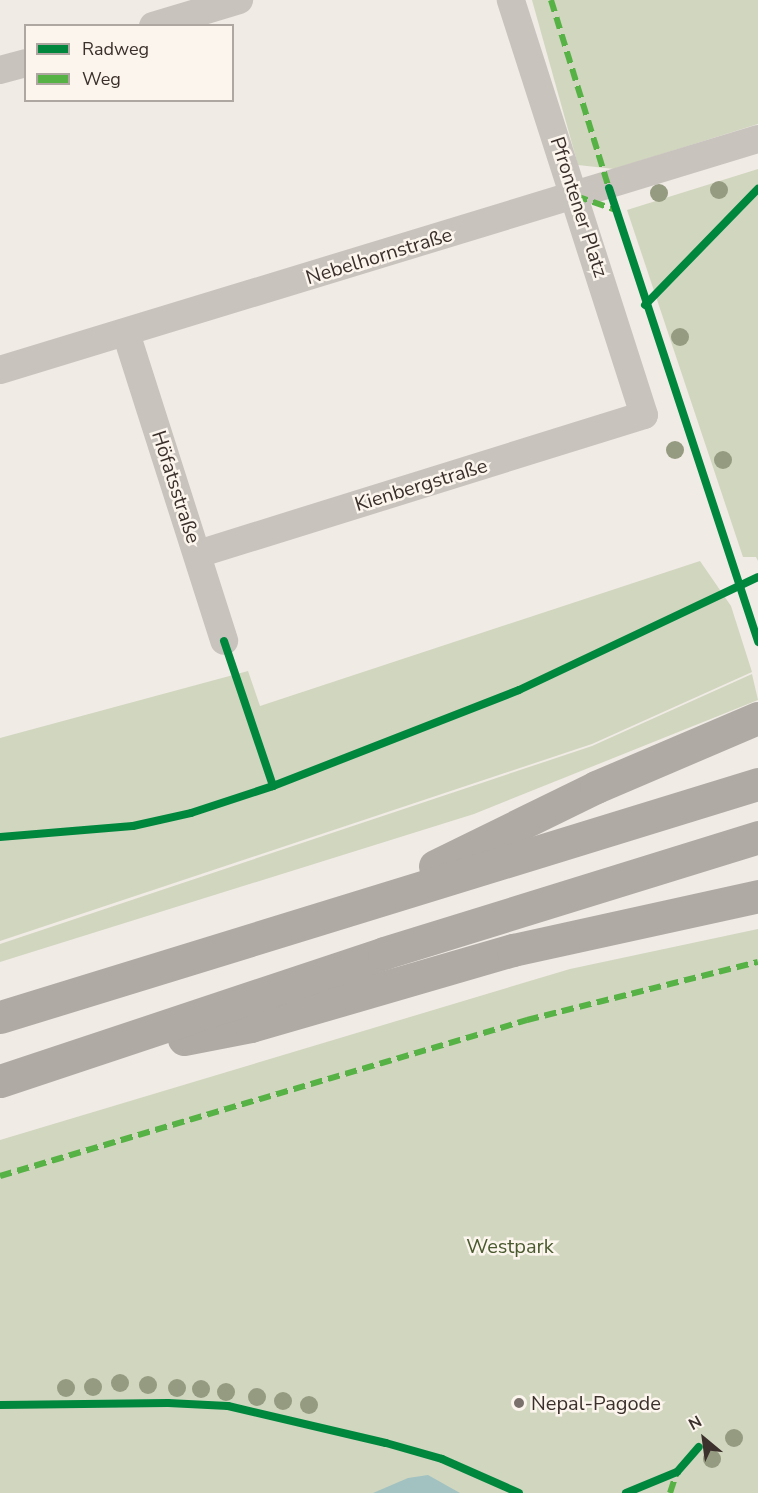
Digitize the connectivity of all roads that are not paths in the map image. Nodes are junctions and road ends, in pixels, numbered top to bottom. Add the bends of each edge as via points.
1 (239, 0) edge
2 (511, 0) edge
3 (160, 24) edge
4 (24, 64) edge
5 (0, 70) edge
6 (758, 139) edge
7 (576, 196) junction
8 (126, 333) junction
9 (0, 370) edge
10 (644, 415) joint
11 (198, 554) junction
12 (224, 641) dead end
13 (758, 718) edge
14 (758, 784) edge
15 (758, 837) edge
16 (758, 896) edge
17 (347, 910) junction
18 (0, 1017) edge
19 (70, 1060) junction
20 (0, 1082) edge

1 - 3 street
2 - 7 street, Pfrontener Platz
4 - 5 street
6 - 7 street, Nebelhornstraße
7 - 8 street, Nebelhornstraße
7 - 10 street, Pfrontener Platz
8 - 9 street, Nebelhornstraße
8 - 11 street, Höfatsstraße
10 - 11 street, Kienbergstraße
11 - 12 street, Höfatsstraße
13 - 17 highway via 596,787
14 - 17 highway
15 - 19 highway via 384,953
16 - 19 highway via 513,950 251,1026
17 - 18 highway
19 - 20 highway

